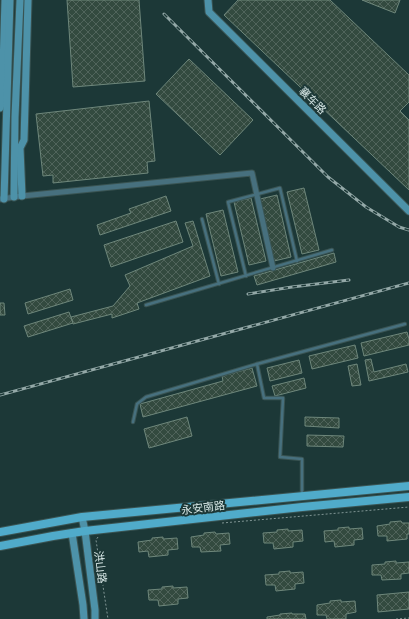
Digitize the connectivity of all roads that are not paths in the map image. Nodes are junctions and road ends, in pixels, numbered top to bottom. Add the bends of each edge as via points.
1 (5, 0) edge
2 (10, 0) edge
3 (20, 0) edge
4 (28, 0) edge
5 (208, 0) edge
6 (0, 108) edge
7 (0, 164) edge
8 (0, 187) edge
9 (257, 194) junction
10 (18, 196) junction
11 (2, 199) edge
12 (409, 211) edge
13 (202, 219) dead end
14 (332, 250) dead end
15 (297, 260) junction
16 (273, 268) junction
17 (246, 276) junction
18 (219, 284) junction
19 (146, 305) dead end
20 (405, 324) dead end
21 (257, 364) junction
22 (133, 422) dead end
23 (409, 486) edge
24 (302, 496) junction
25 (409, 497) edge
26 (82, 517) junction
27 (85, 531) junction
28 (0, 532) edge
29 (72, 533) junction
30 (0, 546) edge
31 (84, 619) edge
32 (95, 619) edge

1 - 6 street
2 - 11 street
3 - 10 street via 15,117
4 - 10 street via 24,140 20,148
5 - 12 street, 襄车路 via 209,12
7 - 8 street
9 - 10 street via 252,173
9 - 15 lane via 280,188
9 - 16 street
9 - 17 lane via 228,202
10 - 11 street
13 - 18 lane
14 - 15 lane
15 - 16 lane
16 - 17 lane
17 - 18 lane
18 - 19 lane
20 - 21 lane
21 - 22 lane via 146,397 137,404
21 - 24 lane via 264,398 283,398 280,457 302,458
23 - 24 main road, 永安南路
24 - 26 main road, 永安南路
25 - 27 main road, 永安南路
26 - 27 street, 洪山路
26 - 28 main road, 永安南路
27 - 29 main road, 永安南路
27 - 32 street, 洪山路
29 - 30 main road, 永安南路
29 - 31 street

